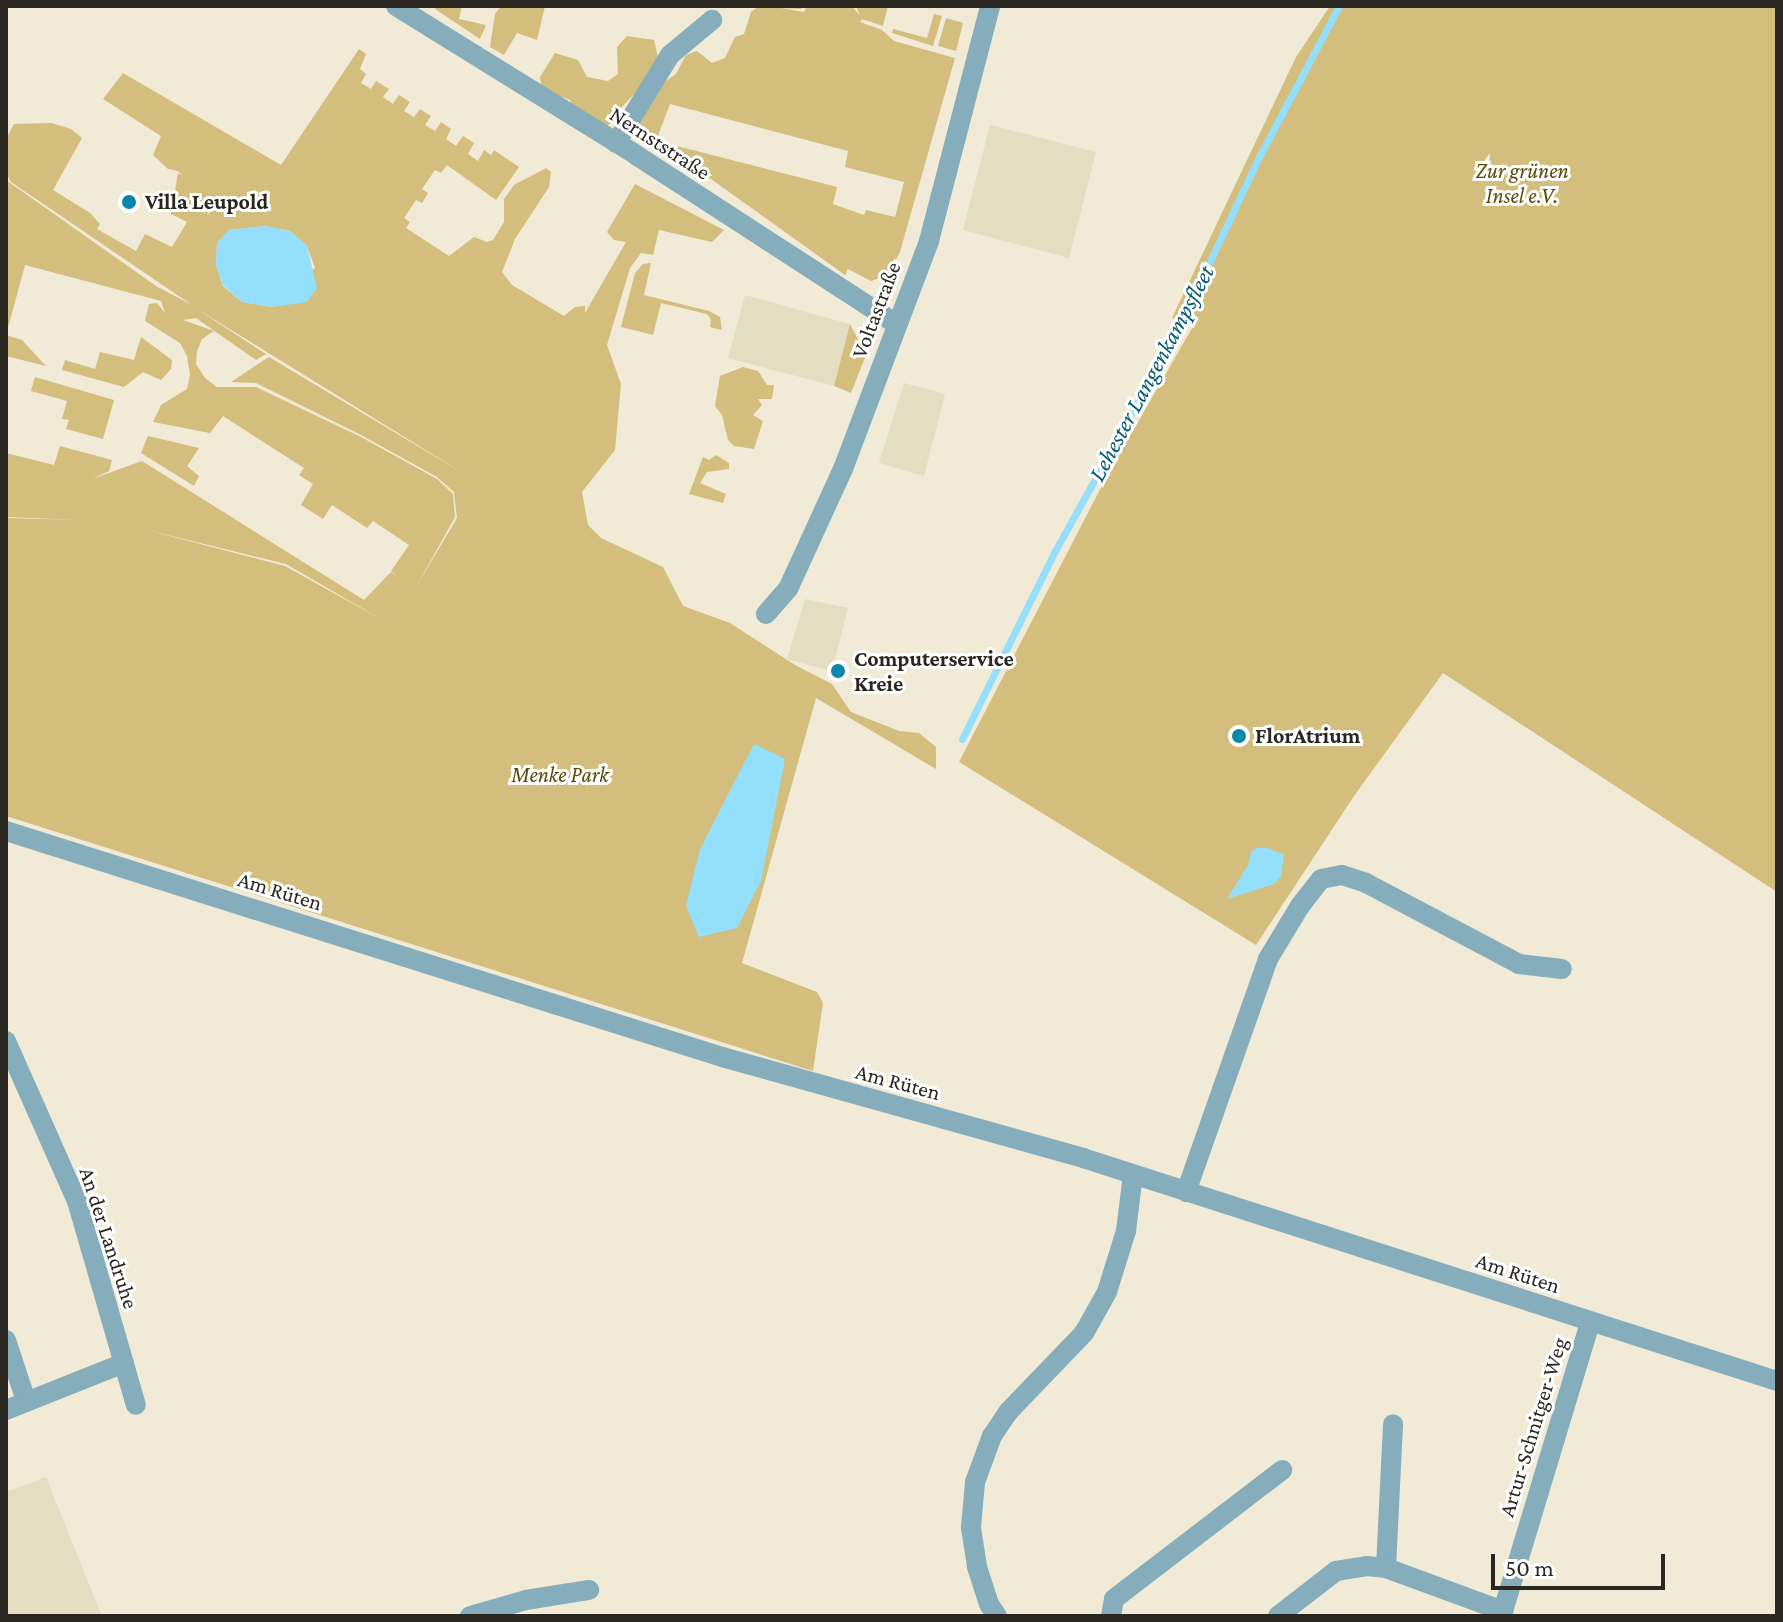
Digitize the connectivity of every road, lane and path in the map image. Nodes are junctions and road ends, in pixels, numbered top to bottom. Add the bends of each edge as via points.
1 (396, 6) edge
2 (990, 6) edge
3 (712, 20) dead end
4 (616, 143) junction
5 (896, 324) junction
6 (766, 614) dead end
7 (6, 831) edge
8 (1562, 969) dead end
9 (6, 1041) edge
10 (1133, 1174) junction
11 (1186, 1192) junction
12 (1590, 1322) junction
13 (6, 1340) edge
14 (124, 1363) junction
15 (1777, 1381) edge
16 (26, 1401) junction
17 (136, 1405) dead end
18 (6, 1410) edge
19 (1393, 1424) dead end
20 (1282, 1470) dead end
21 (1386, 1568) junction
22 (589, 1590) dead end
23 (470, 1616) edge
24 (997, 1616) edge
25 (1111, 1616) edge
26 (1278, 1616) edge

1 - 4 street, Nernststraße
2 - 5 street, Voltastraße via 929,241
3 - 4 street via 670,55
4 - 5 street, Nernststraße
5 - 6 street, Voltastraße via 843,469 783,598
7 - 10 street, Am Rüten via 703,1052
8 - 11 street via 1519,964 1366,883 1342,875 1321,879 1268,959
9 - 14 street, An der Landruhe via 77,1201
10 - 11 street, Am Rüten
10 - 24 street via 1126,1231 1107,1292 1084,1333 1009,1411 992,1436 975,1482 971,1527 977,1566
11 - 12 street, Am Rüten
12 - 15 street, Am Rüten
12 - 21 street, Artur-Schnitger-Weg via 1503,1611
13 - 16 street
14 - 16 street
14 - 17 street, An der Landruhe
16 - 18 street
19 - 21 street
20 - 25 street via 1114,1599
21 - 26 street, Artur-Schnitger-Weg via 1336,1571
22 - 23 street

